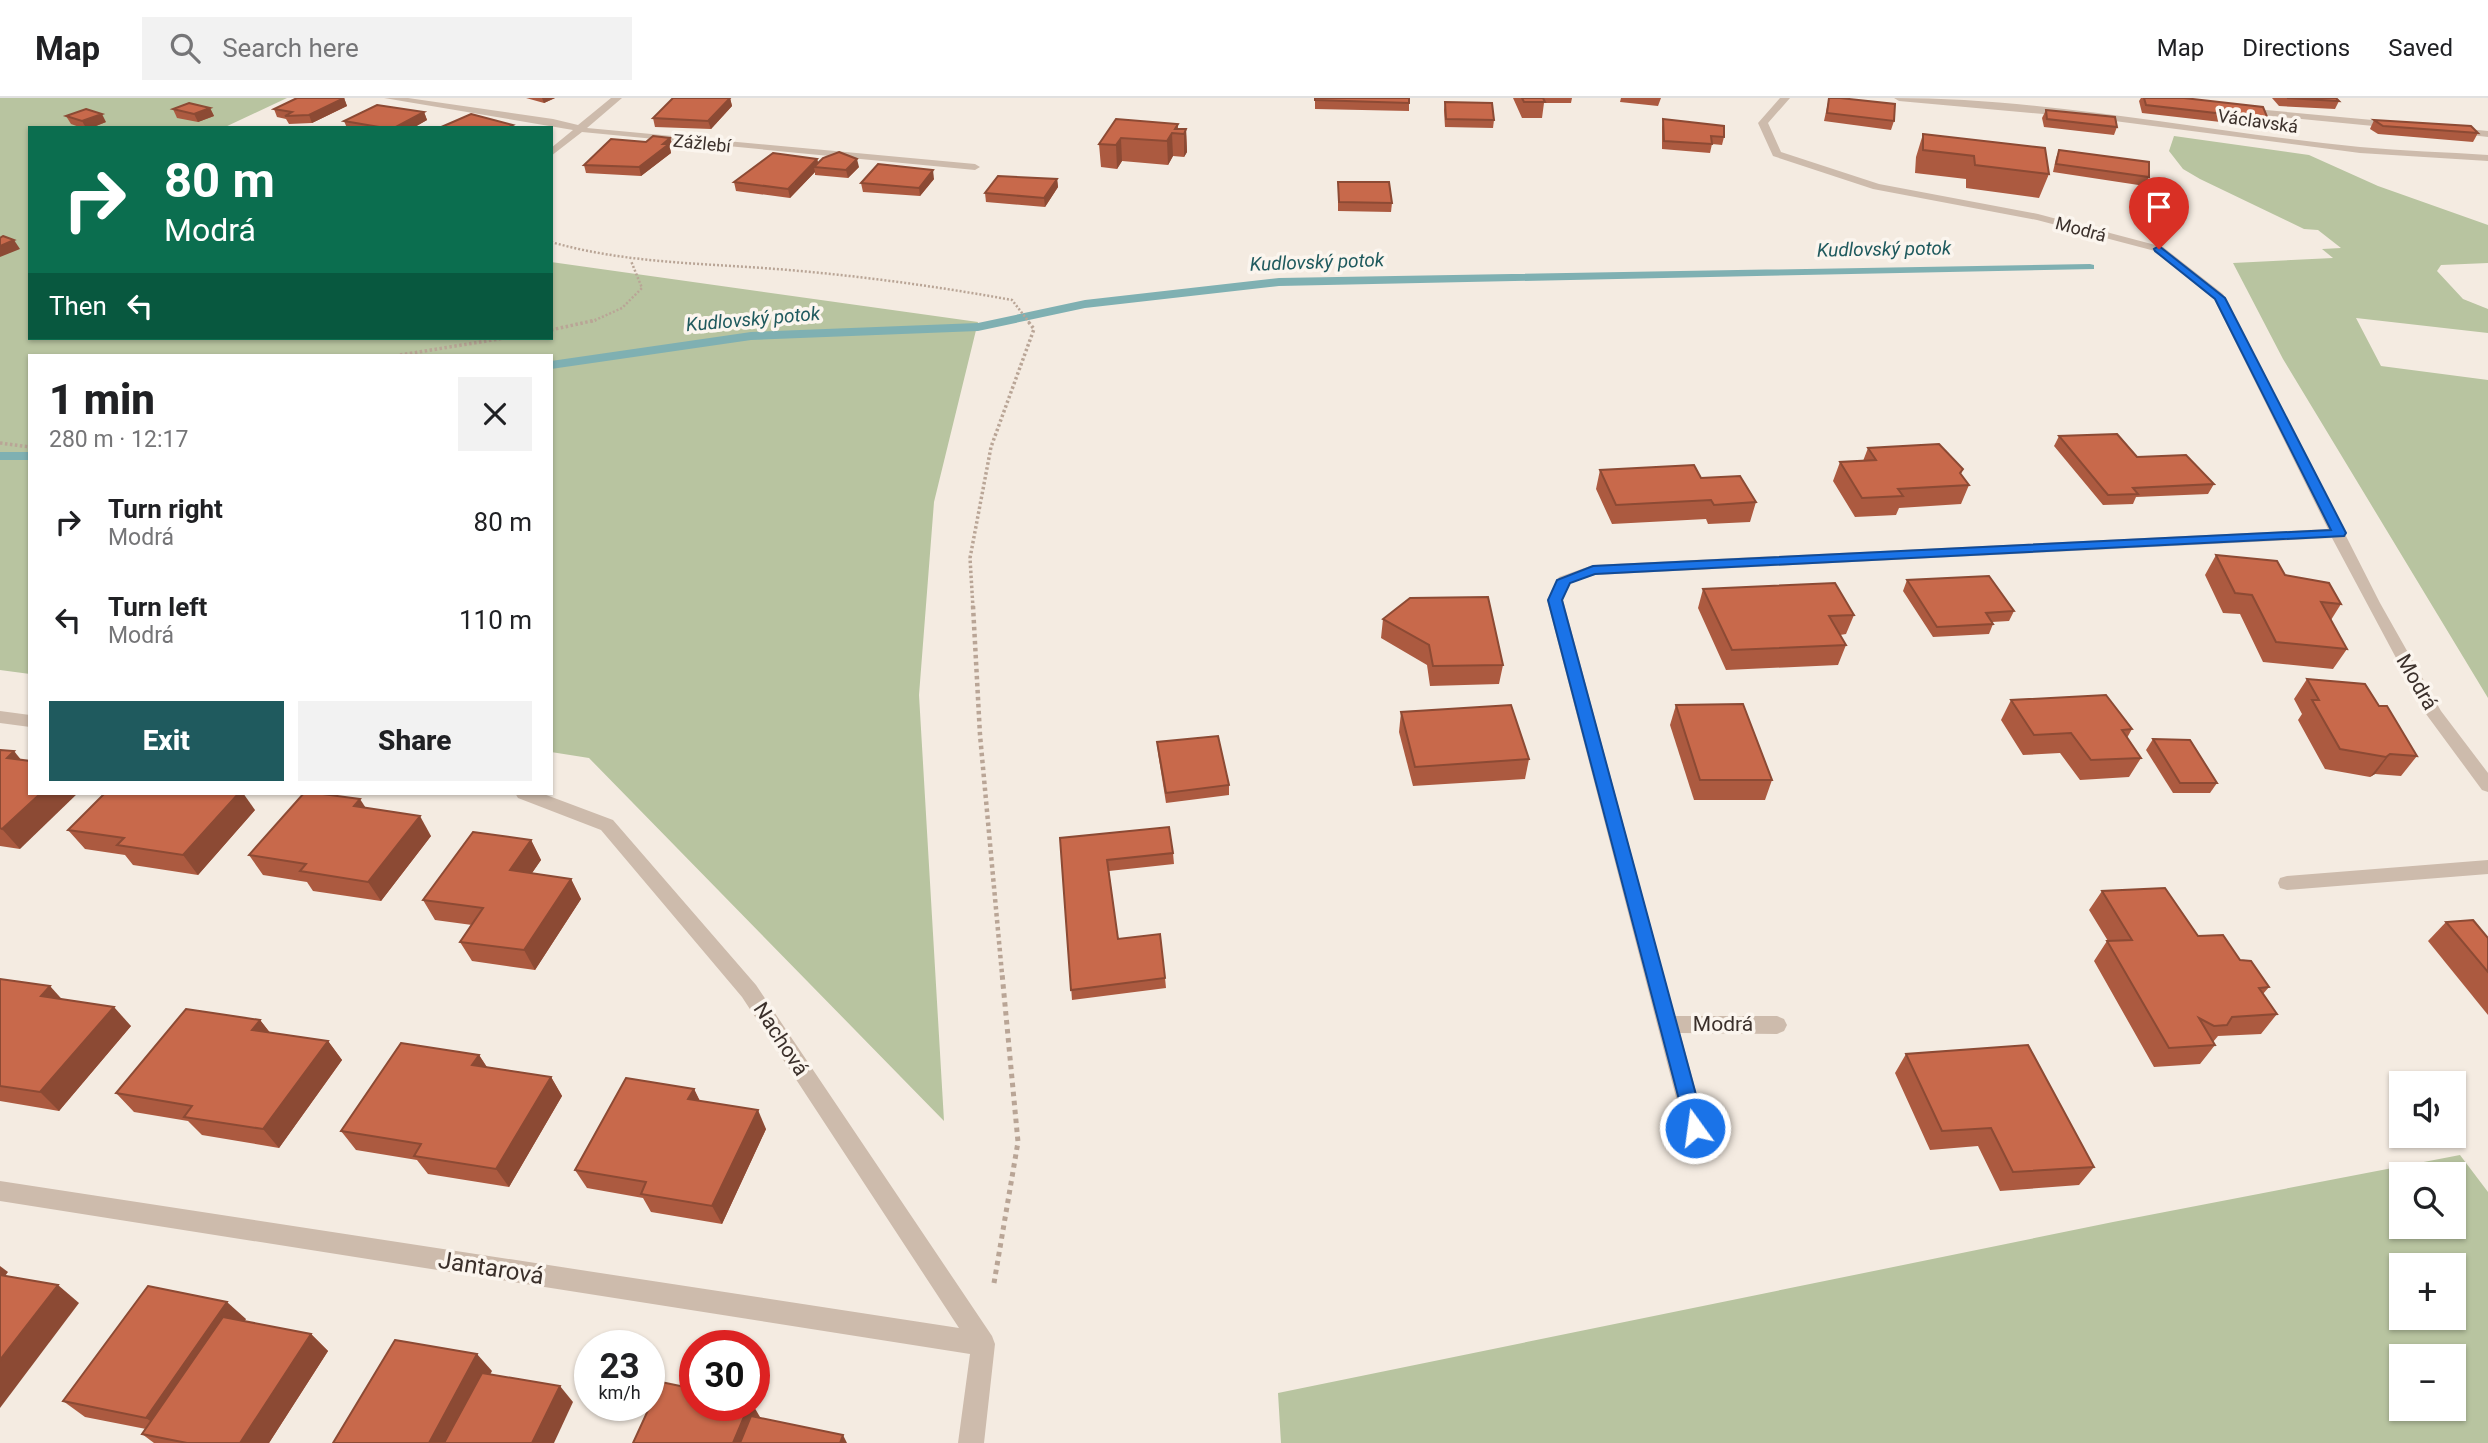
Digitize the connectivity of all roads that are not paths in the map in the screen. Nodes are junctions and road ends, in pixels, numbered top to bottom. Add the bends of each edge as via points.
1 (389, 98) edge
2 (617, 98) edge
3 (1785, 98) edge
4 (1899, 98) edge
5 (2231, 110) edge
6 (2410, 127) edge
7 (577, 128) junction
8 (2447, 130) edge
9 (2488, 134) edge
10 (553, 151) edge
11 (2488, 158) edge
12 (975, 167) dead end
13 (2339, 533) junction
14 (0, 717) edge
15 (28, 721) edge
16 (2488, 786) edge
17 (529, 795) edge
18 (2488, 867) edge
19 (2287, 883) dead end
20 (1669, 1024) junction
21 (1777, 1025) dead end
22 (1695, 1128) dead end
23 (0, 1191) edge
24 (983, 1344) junction
25 (971, 1443) edge

1 - 7 street, Zážlebí
2 - 7 street
3 - 13 street, Modrá via 1763,123 1777,154 1877,187 2038,218 2159,249 2219,298
4 - 11 street, Václavská via 2099,116 2360,150
5 - 6 street
7 - 10 street
7 - 12 street, Zážlebí
8 - 9 street
13 - 16 street, Modrá via 2434,714
13 - 20 street, Modrá via 1593,570 1564,580 1555,600
14 - 15 street
17 - 24 street, Nachová via 607,825 749,990
18 - 19 street
20 - 21 street, Modrá
20 - 22 street, Modrá
23 - 24 street, Jantarová
24 - 25 street

